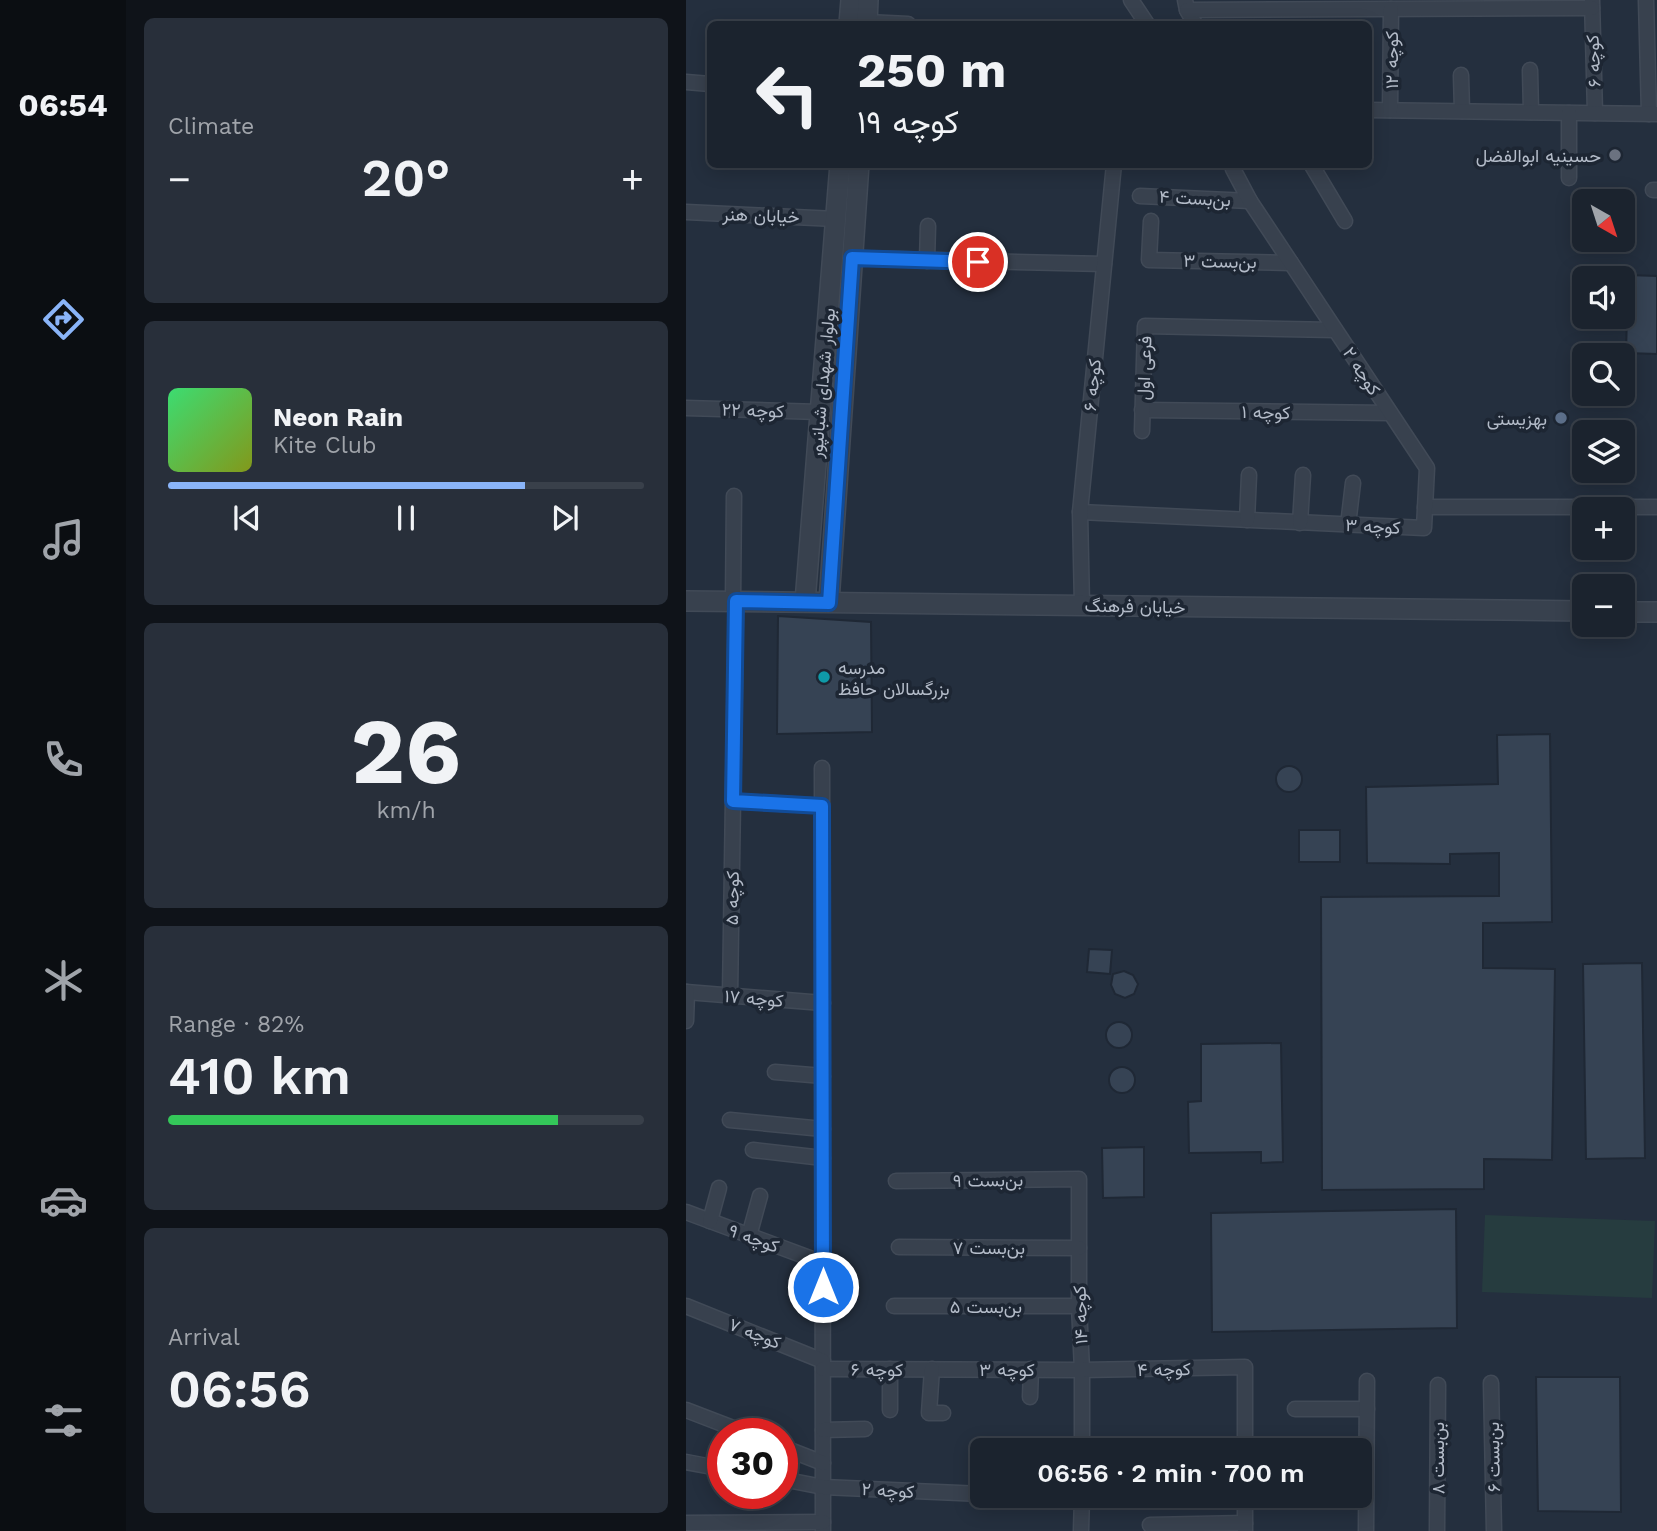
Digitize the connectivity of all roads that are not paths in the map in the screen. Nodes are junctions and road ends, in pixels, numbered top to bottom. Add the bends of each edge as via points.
1 (851, 0) edge
2 (868, 0) edge
3 (1131, 0) edge
4 (1646, 0) edge
5 (1592, 4) edge
6 (1186, 5) edge
7 (1284, 5) edge
8 (1391, 9) junction
9 (860, 21) edge
10 (862, 21) edge
11 (1145, 21) edge
12 (1194, 21) edge
13 (1652, 32) edge
14 (1530, 70) dead end
15 (1461, 75) dead end
16 (686, 82) edge
17 (707, 83) edge
18 (1372, 110) edge
19 (1390, 110) junction
20 (1462, 111) junction
21 (1531, 112) junction
22 (1569, 113) junction
23 (1595, 113) junction
24 (1653, 114) edge
25 (1114, 168) edge
26 (1234, 168) edge
27 (1313, 168) edge
28 (849, 170) edge
29 (1569, 178) dead end
30 (1140, 196) dead end
31 (1250, 201) junction
32 (686, 212) edge
33 (835, 219) junction
34 (1151, 221) dead end
35 (1345, 221) dead end
36 (928, 226) dead end
37 (852, 258) junction
38 (927, 261) junction
39 (1291, 263) junction
40 (1104, 264) junction
41 (1145, 326) joint
42 (1335, 330) junction
43 (686, 408) edge
44 (1142, 410) junction
45 (820, 412) junction
46 (1390, 413) junction
47 (1142, 431) dead end
48 (1249, 475) dead end
49 (1303, 475) dead end
50 (1353, 483) dead end
51 (734, 496) dead end
52 (1425, 507) junction
53 (1657, 507) edge
54 (1080, 512) junction
55 (1247, 520) junction
56 (1300, 523) junction
57 (1348, 525) junction
58 (809, 556) junction
59 (831, 557) junction
60 (686, 601) edge
61 (734, 601) junction
62 (805, 602) junction
63 (829, 603) junction
64 (1082, 606) junction
65 (1572, 611) edge
66 (1635, 612) edge
67 (1657, 612) edge
68 (822, 768) dead end
69 (733, 801) junction
70 (822, 806) junction
71 (687, 992) edge
72 (730, 996) junction
73 (823, 1003) junction
74 (686, 1021) edge
75 (775, 1072) dead end
76 (823, 1076) junction
77 (730, 1120) dead end
78 (823, 1129) junction
79 (753, 1150) dead end
80 (823, 1158) junction
81 (1079, 1179) joint
82 (896, 1181) dead end
83 (719, 1188) dead end
84 (760, 1196) dead end
85 (686, 1212) edge
86 (710, 1221) junction
87 (749, 1236) junction
88 (899, 1247) dead end
89 (1079, 1248) junction
90 (823, 1263) junction
91 (686, 1306) edge
92 (894, 1306) dead end
93 (1079, 1306) junction
94 (823, 1365) junction
95 (890, 1369) junction
96 (932, 1369) junction
97 (1031, 1369) junction
98 (1082, 1370) junction
99 (1367, 1381) dead end
100 (1491, 1382) dead end
101 (1438, 1385) dead end
102 (1030, 1397) dead end
103 (1295, 1409) dead end
104 (1367, 1409) junction
105 (686, 1410) edge
106 (890, 1410) dead end
107 (943, 1413) dead end
108 (707, 1418) edge
109 (865, 1429) dead end
110 (823, 1430) junction
111 (1082, 1438) edge
112 (1245, 1438) edge
113 (1366, 1438) edge
114 (798, 1453) edge
115 (686, 1462) edge
116 (823, 1463) junction
117 (707, 1466) edge
118 (798, 1482) edge
119 (823, 1487) junction
120 (970, 1494) edge
121 (1082, 1508) edge
122 (1245, 1508) edge
123 (1364, 1508) edge
124 (686, 1523) edge
125 (1150, 1525) dead end
126 (823, 1526) edge
127 (1245, 1527) edge
128 (1082, 1531) edge
129 (1366, 1531) edge
130 (1437, 1531) edge
131 (1494, 1531) edge

1 - 9 street
2 - 10 street
3 - 11 street
4 - 13 street
5 - 8 street
5 - 23 street, کوچه ۶
6 - 7 street
6 - 12 street
7 - 8 street
8 - 19 street, کوچه ۱۲
13 - 24 street
14 - 21 street
15 - 20 street
16 - 17 street
18 - 19 street
19 - 20 street
20 - 21 street
21 - 22 street
22 - 23 street
22 - 29 street
23 - 24 street
25 - 40 street, کوچه ۶
26 - 31 street
27 - 35 street
28 - 33 street, بولوار شهدای شبانپور
28 - 37 street, بولوار شهدای شبانپور
30 - 31 street, بن‌بست ۴
31 - 39 street
32 - 33 street, خیابان هنر
33 - 45 street, بولوار شهدای شبانپور
34 - 39 street, بن‌بست ۳ via 1150,260
36 - 38 street
37 - 38 street
37 - 59 street, بولوار شهدای شبانپور
38 - 40 street
39 - 42 street
40 - 54 street, کوچه ۶
41 - 42 street, کوچه ۲
41 - 44 street, فرعی اول
42 - 46 street, کوچه ۲
43 - 45 street, کوچه ۲۲
44 - 46 street, کوچه ۱
44 - 47 street, فرعی اول
45 - 58 street, بولوار شهدای شبانپور
46 - 52 street, کوچه ۲ via 1427,468
48 - 55 street
49 - 56 street
50 - 57 street
51 - 61 street
52 - 53 street
52 - 57 street, کوچه ۳ via 1424,528
54 - 55 street
54 - 64 street, کوچه ۶
55 - 56 street
56 - 57 street, کوچه ۳
58 - 59 street
58 - 62 street, بولوار شهدای شبانپور
59 - 63 street, بولوار شهدای شبانپور
60 - 61 street, خیابان فرهنگ
61 - 62 street, خیابان فرهنگ
61 - 69 street
62 - 63 street, خیابان فرهنگ
63 - 64 street, خیابان فرهنگ
64 - 65 street, خیابان فرهنگ
66 - 67 street
68 - 70 street
69 - 70 street
69 - 72 street, کوچه ۵
70 - 73 street
71 - 72 street, کوچه ۱۷
71 - 74 street
72 - 73 street, کوچه ۱۷
73 - 76 street
75 - 76 street
76 - 78 street
77 - 78 street
78 - 80 street
79 - 80 street
80 - 90 street
81 - 82 street, بن‌بست ۹
81 - 89 street, کوچه ۱۴
83 - 86 street
84 - 87 street
85 - 86 street, کوچه ۹
86 - 87 street, کوچه ۹
87 - 90 street, کوچه ۹
88 - 89 street, بن‌بست ۷
89 - 93 street, کوچه ۱۴
90 - 94 street
91 - 94 street, کوچه ۷
92 - 93 street, بن‌بست ۵
93 - 98 street, کوچه ۱۴
94 - 95 street, کوچه ۶
94 - 110 street
95 - 96 street, کوچه ۶
95 - 106 street
96 - 97 street, کوچه ۳
96 - 107 street via 929,1413
97 - 98 street, کوچه ۳
97 - 102 street
98 - 111 street, کوچه ۱۴
98 - 112 street, کوچه ۴ via 1245,1367
99 - 104 street
100 - 131 street, بن‌بست ۶
101 - 130 street, بن‌بست ۸
103 - 104 street
104 - 113 street
105 - 108 street
109 - 110 street
110 - 116 street
114 - 116 street
115 - 117 street
116 - 119 street
118 - 119 street
119 - 120 street, کوچه ۲
119 - 126 street
121 - 128 street
122 - 127 street
123 - 129 street
124 - 126 street
125 - 127 street

